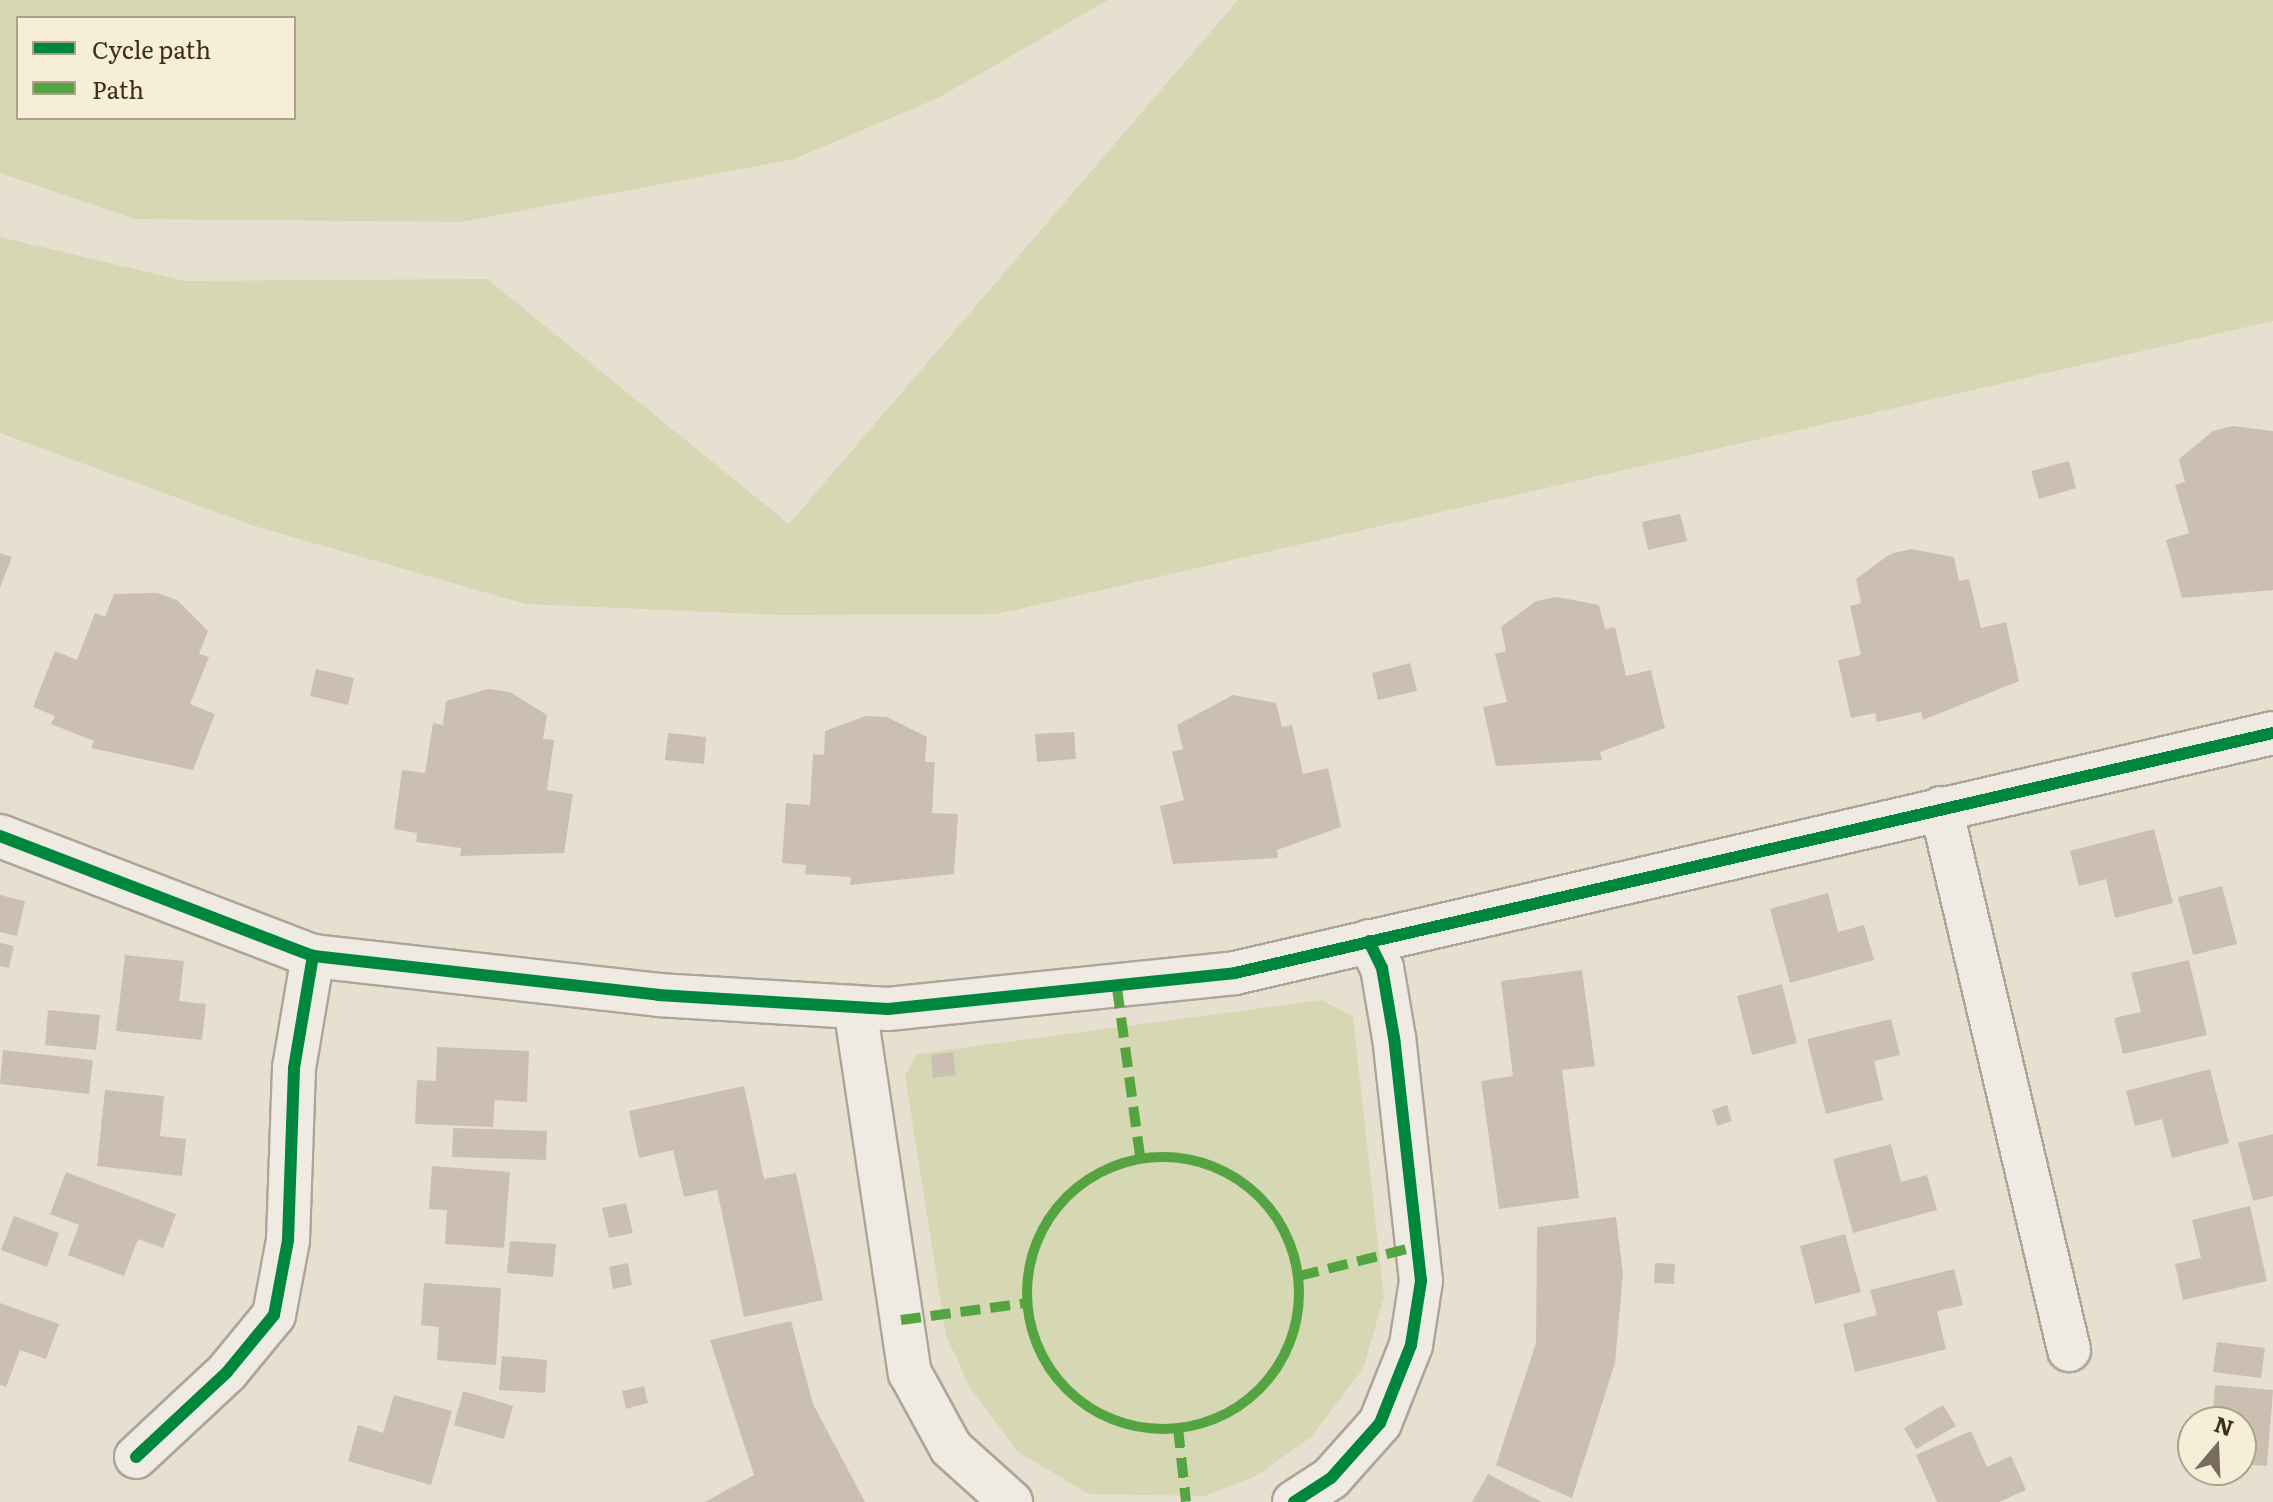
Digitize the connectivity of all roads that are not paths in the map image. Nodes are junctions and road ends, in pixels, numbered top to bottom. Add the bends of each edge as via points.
1 (2273, 733) edge
2 (1941, 808) junction
3 (0, 836) edge
4 (1369, 941) junction
5 (313, 956) junction
6 (855, 1007) junction
7 (2069, 1350) dead end
8 (136, 1457) dead end
9 (1011, 1502) edge
10 (1294, 1502) edge

1 - 2 street
2 - 4 street
2 - 7 street
3 - 5 street
4 - 6 street via 1177,982
4 - 10 street via 1382,968 1394,1038 1421,1281 1411,1345 1380,1423 1331,1478
5 - 6 street via 658,995
5 - 8 street via 294,1068 288,1240 274,1315 227,1372
6 - 9 street via 910,1373 951,1448

